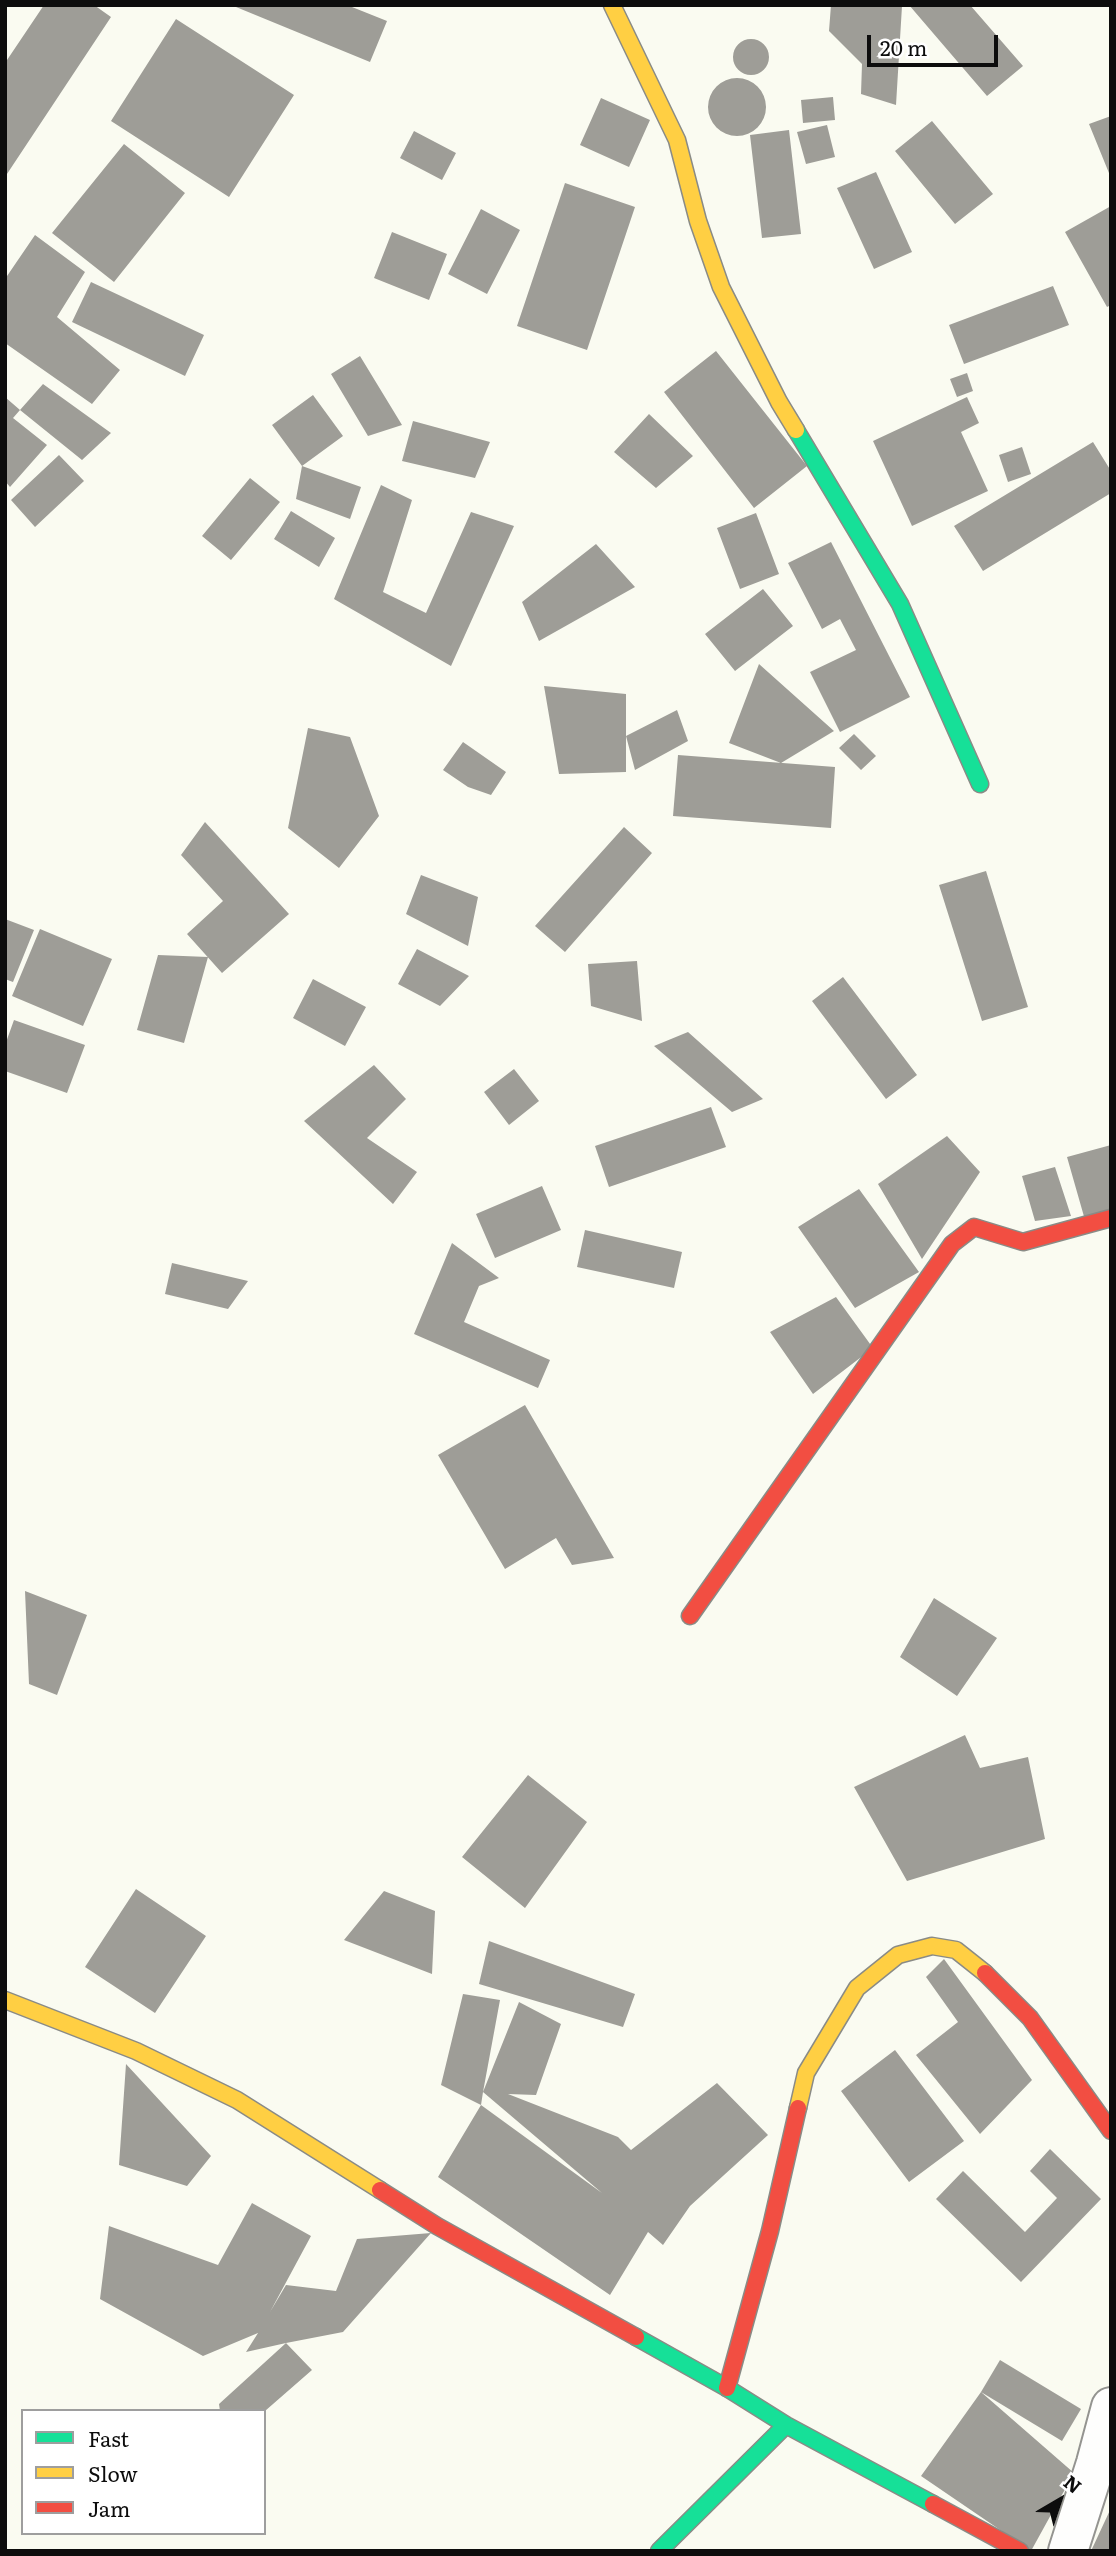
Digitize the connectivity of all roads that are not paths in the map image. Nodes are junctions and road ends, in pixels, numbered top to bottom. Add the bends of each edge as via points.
1 (611, 5) edge
2 (980, 784) dead end
3 (1111, 1218) edge
4 (690, 1616) dead end
5 (5, 2000) edge
6 (1111, 2131) edge
7 (727, 2388) junction
8 (1111, 2407) edge
9 (786, 2425) junction
10 (659, 2551) edge
11 (1020, 2551) edge
12 (1068, 2551) edge

1 - 2 street via 677,141 721,287 779,402 900,604
3 - 4 street via 1023,1241 974,1227 952,1244
5 - 7 street via 136,2050 237,2100 437,2226
6 - 7 street via 1030,2018 982,1970 956,1951 932,1946 898,1955 857,1988 806,2073 771,2231
7 - 9 street
8 - 12 street
9 - 10 street
9 - 11 street

